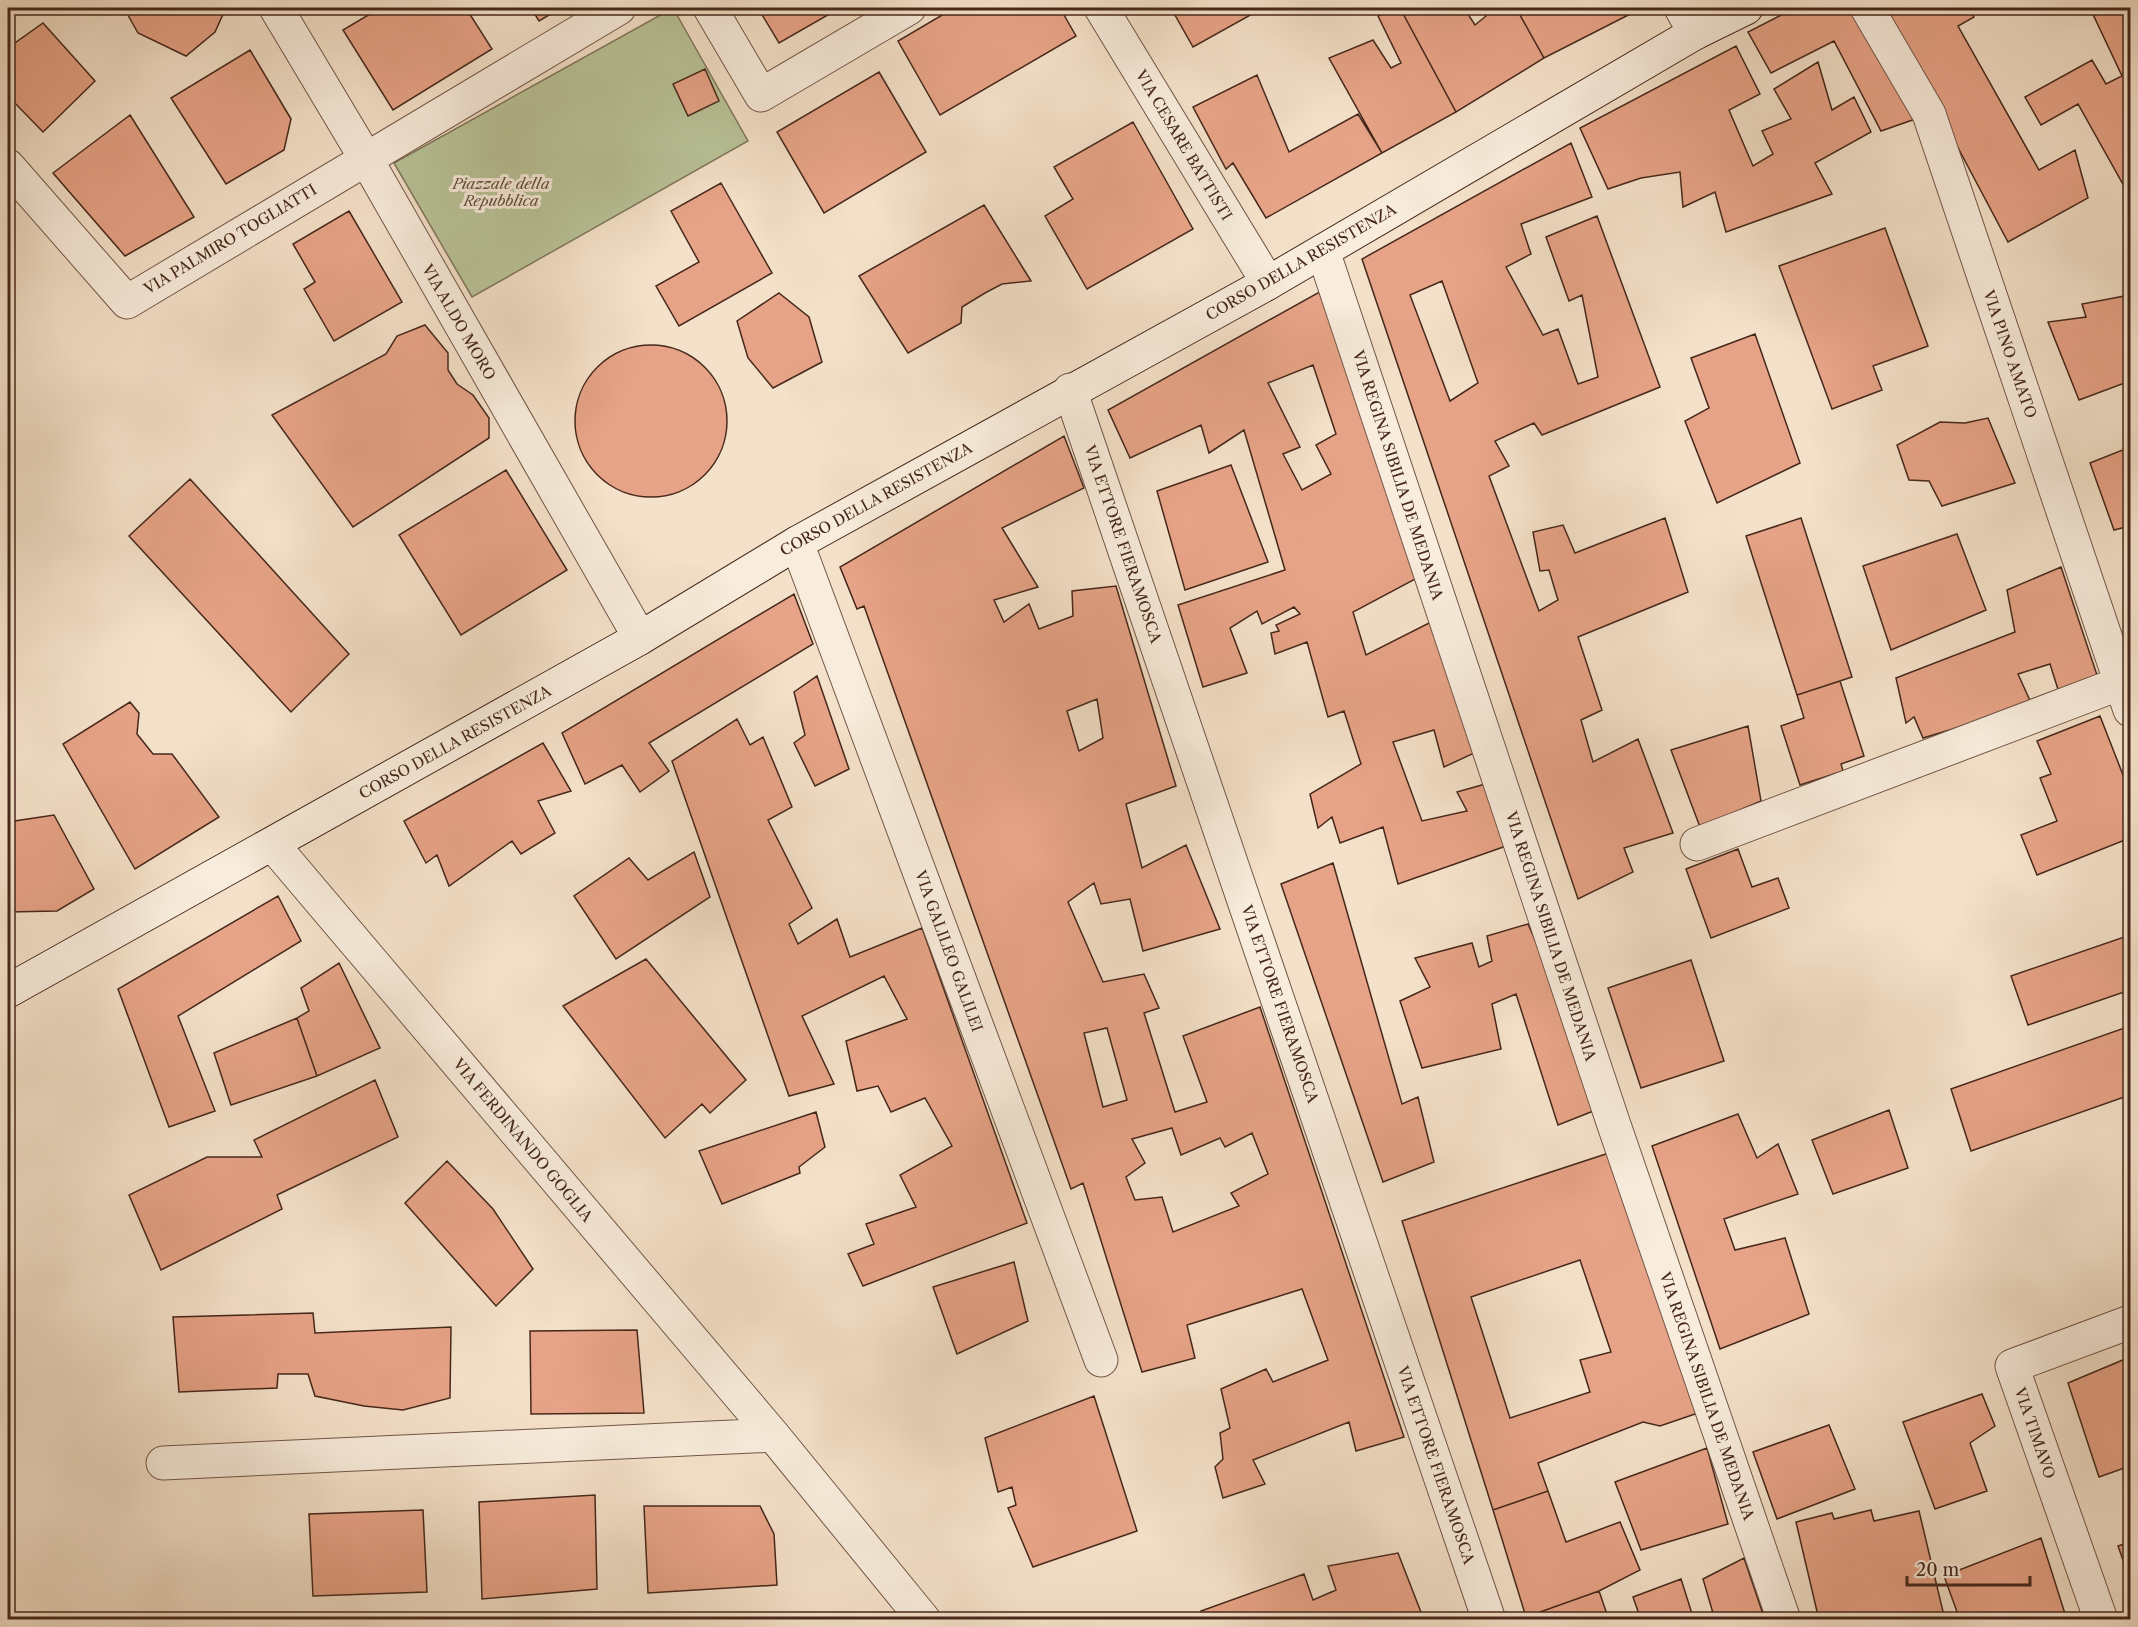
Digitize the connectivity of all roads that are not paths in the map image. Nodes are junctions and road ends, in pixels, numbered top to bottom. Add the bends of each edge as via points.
1 (276, 8) edge
2 (619, 8) edge
3 (710, 8) edge
4 (909, 8) edge
5 (1101, 8) edge
6 (1746, 8) edge
7 (1867, 8) edge
8 (1688, 20) edge
9 (365, 157) junction
10 (8, 166) edge
11 (1323, 251) junction
12 (1268, 283) junction
13 (1070, 390) junction
14 (797, 543) junction
15 (640, 638) junction
16 (2126, 697) edge
17 (1697, 844) dead end
18 (273, 845) junction
19 (8, 991) edge
20 (2130, 1322) edge
21 (1101, 1360) dead end
22 (773, 1435) junction
23 (163, 1463) dead end
24 (924, 1620) edge
25 (1489, 1620) edge
26 (1784, 1620) edge
27 (2101, 1620) edge

1 - 9 street, VIA ALDO MORO
2 - 9 street
3 - 4 street via 761,95
5 - 12 street, VIA CESARE BATTISTI
6 - 8 street, CORSO DELLA RESISTENZA
7 - 16 street, VIA PINO AMATO via 1929,114
8 - 11 street, CORSO DELLA RESISTENZA
9 - 10 street, VIA PALMIRO TOGLIATTI via 127,302
9 - 15 street, VIA ALDO MORO
11 - 12 street, CORSO DELLA RESISTENZA
11 - 26 street, VIA REGINA SIBILIA DE MEDANIA via 1613,1122
12 - 13 street, CORSO DELLA RESISTENZA
13 - 14 street, CORSO DELLA RESISTENZA
13 - 25 street, VIA ETTORE FIERAMOSCA
14 - 15 street, CORSO DELLA RESISTENZA
14 - 21 street, VIA GALILEO GALILEI
15 - 18 street, CORSO DELLA RESISTENZA
16 - 17 street
18 - 19 street, CORSO DELLA RESISTENZA
18 - 22 street, VIA FERDINANDO GOGLIA
20 - 27 street, VIA TIMAVO via 2012,1366
22 - 23 street
22 - 24 street, VIA FERDINANDO GOGLIA

